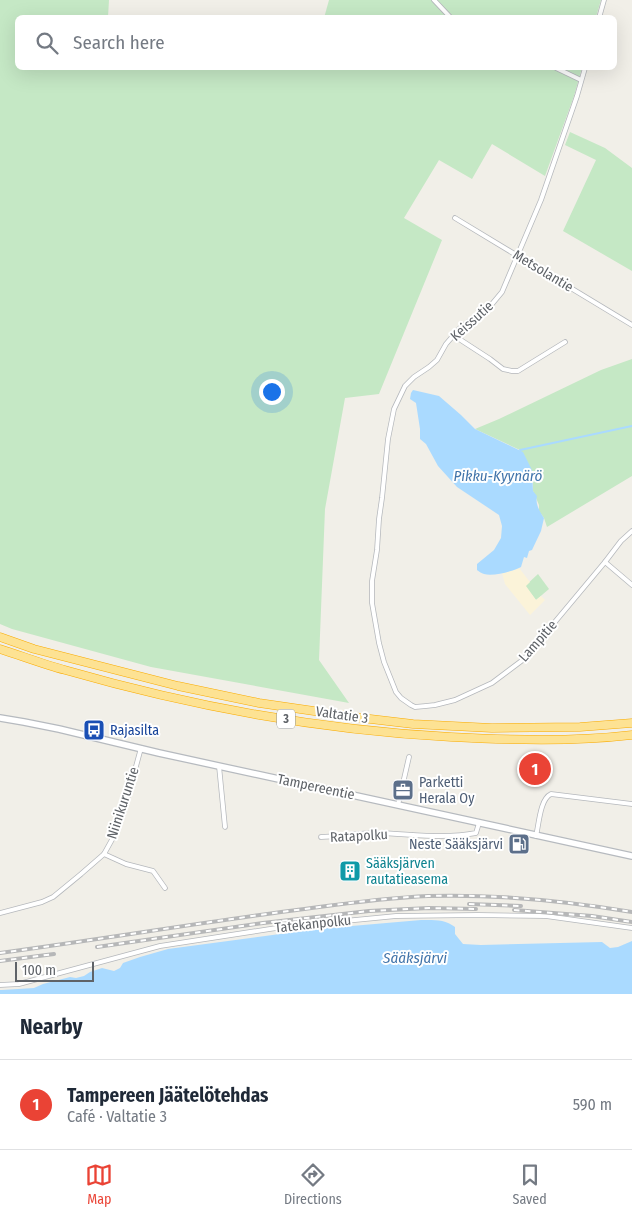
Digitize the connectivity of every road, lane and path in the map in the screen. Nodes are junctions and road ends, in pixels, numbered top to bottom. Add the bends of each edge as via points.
1 (434, 0) edge
2 (604, 0) edge
3 (448, 15) edge
4 (600, 15) edge
5 (560, 70) edge
6 (584, 70) edge
7 (581, 80) junction
8 (455, 218) dead end
9 (517, 256) junction
10 (632, 325) edge
11 (453, 335) junction
12 (565, 342) dead end
13 (632, 531) edge
14 (605, 562) junction
15 (632, 586) edge
16 (0, 637) edge
17 (0, 649) edge
18 (415, 707) joint
19 (0, 718) edge
20 (632, 723) edge
21 (632, 734) edge
22 (141, 748) junction
23 (408, 757) dead end
24 (219, 766) junction
25 (632, 804) edge
26 (398, 805) junction
27 (479, 824) junction
28 (225, 827) dead end
29 (536, 836) junction
30 (321, 838) dead end
31 (104, 854) junction
32 (632, 856) edge
33 (166, 888) dead end
34 (0, 913) edge
35 (632, 928) edge
36 (0, 986) edge

1 - 3 street
2 - 4 street
5 - 7 street
6 - 7 street, Keissutie
7 - 9 street, Keissutie via 541,200
8 - 9 street, Metsolantie
9 - 10 street, Metsolantie
9 - 11 street, Keissutie via 502,292
11 - 12 street via 512,372
11 - 18 street, Keissutie via 437,360 405,386 394,409 372,581 372,603 384,662 396,692
13 - 14 street, Lampitie
14 - 15 street
14 - 18 street, Lampitie via 524,659 507,673 455,700
16 - 20 highway, Valtatie 3 / 3 via 34,649 178,686 259,703 353,717 492,728
17 - 21 highway, Valtatie 3 / 3 via 63,670 218,708 316,724 411,735 491,739 555,740
19 - 22 main road, Tampereentie
22 - 24 main road, Tampereentie
22 - 31 street, Niinikuruntie via 122,814
23 - 26 street
24 - 26 main road, Tampereentie
24 - 28 street
25 - 29 street via 548,795 543,802
26 - 27 main road, Tampereentie
27 - 29 main road, Tampereentie
27 - 30 street, Ratapolku via 476,833 460,836 378,833
29 - 32 main road, Tampereentie
31 - 33 street via 153,871
31 - 34 street, Niinikuruntie via 53,897
35 - 36 street, Tatekanpolku via 546,916 478,914 363,919 289,926 160,946

